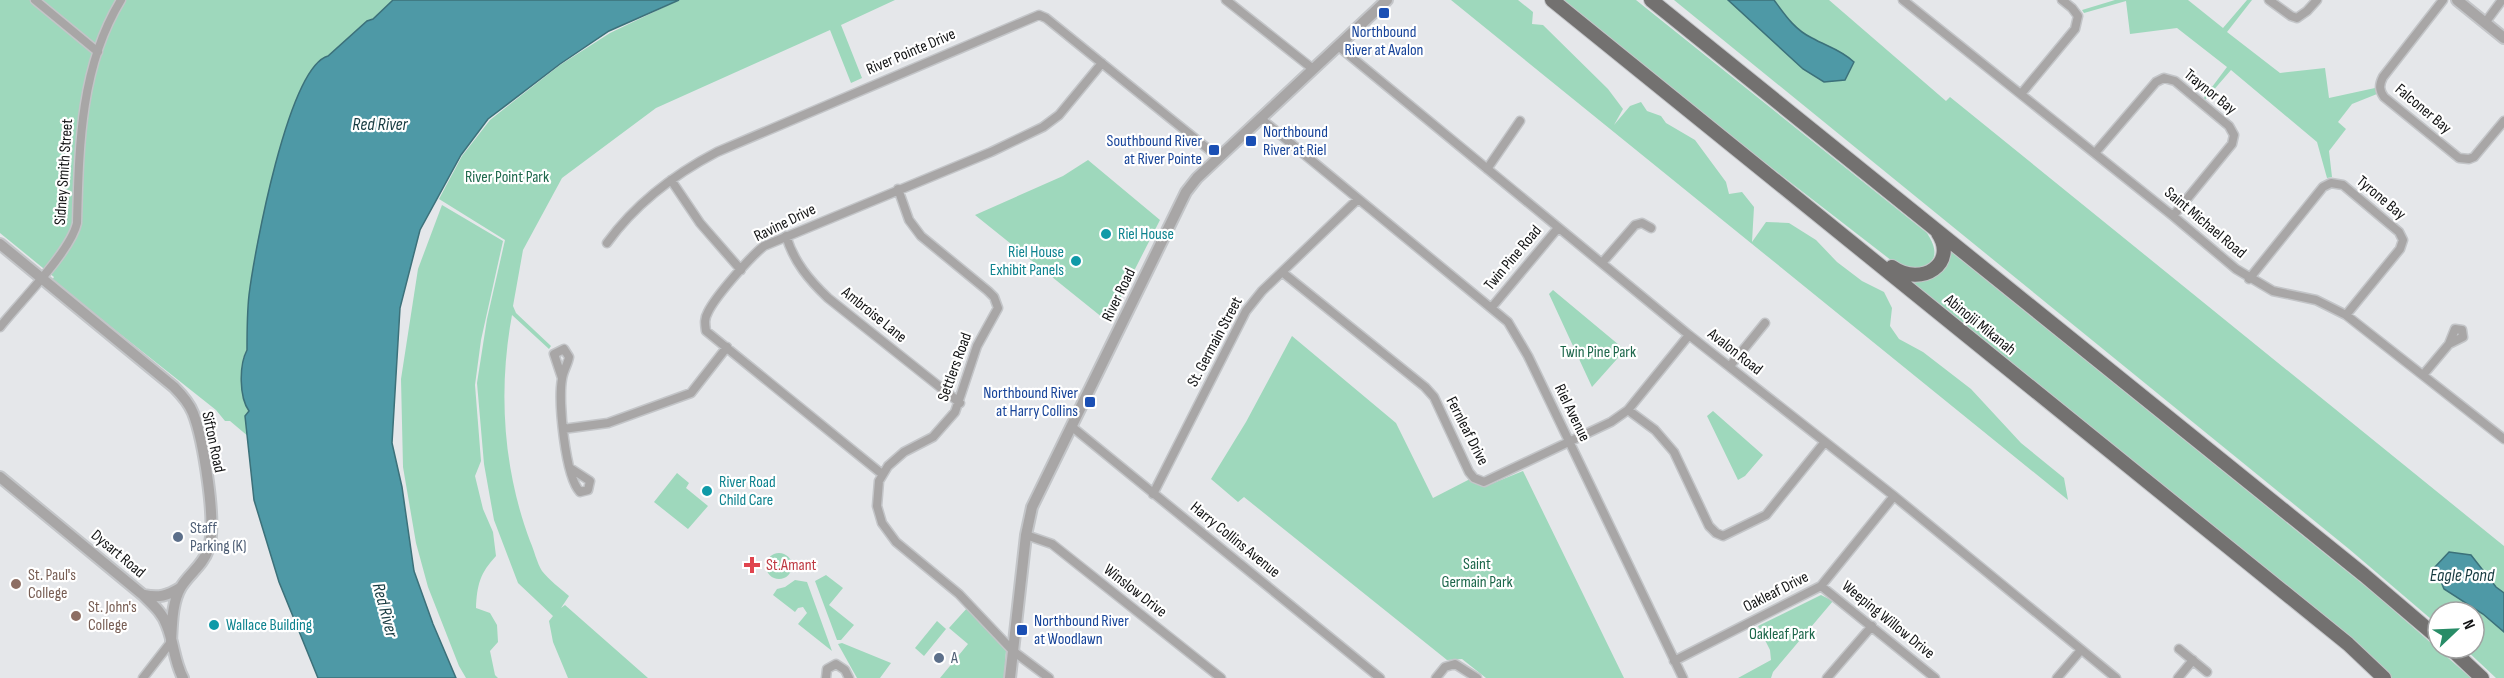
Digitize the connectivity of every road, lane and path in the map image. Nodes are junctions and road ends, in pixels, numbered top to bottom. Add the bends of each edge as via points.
1 (35, 0) edge
2 (121, 0) edge
3 (1226, 0) edge
4 (1387, 0) edge
5 (1551, 0) edge
6 (1651, 0) edge
7 (1903, 0) edge
8 (2062, 0) edge
9 (2269, 0) edge
10 (2317, 0) edge
11 (2443, 0) edge
12 (2457, 0) edge
13 (2502, 0) edge
14 (2485, 23) junction
15 (2504, 38) edge
16 (1338, 46) junction
17 (98, 52) junction
18 (1102, 63) junction
19 (1313, 69) junction
20 (2021, 94) junction
21 (1260, 118) junction
22 (1520, 121) dead end
23 (2504, 121) edge
24 (2095, 153) junction
25 (1218, 157) junction
26 (1487, 169) junction
27 (670, 180) junction
28 (898, 189) junction
29 (1357, 200) junction
30 (1803, 203) junction
31 (2173, 216) junction
32 (1558, 228) junction
33 (1651, 228) dead end
34 (1935, 229) junction
35 (786, 236) junction
36 (607, 243) dead end
37 (0, 244) edge
38 (1602, 263) junction
39 (741, 270) junction
40 (1282, 272) junction
41 (38, 276) junction
42 (2249, 279) junction
43 (1492, 307) junction
44 (2346, 315) junction
45 (1765, 323) dead end
46 (0, 327) edge
47 (1689, 334) junction
48 (2449, 344) dead end
49 (727, 347) junction
50 (1730, 366) junction
51 (2423, 375) junction
52 (562, 378) dead end
53 (960, 403) junction
54 (1628, 410) junction
55 (1071, 426) junction
56 (563, 429) junction
57 (2502, 433) edge
58 (1569, 442) junction
59 (1824, 443) junction
60 (570, 468) dead end
61 (882, 474) junction
62 (0, 477) edge
63 (1154, 494) junction
64 (1894, 496) junction
65 (1026, 535) junction
66 (1821, 586) junction
67 (180, 588) junction
68 (143, 595) junction
69 (1872, 626) junction
70 (2426, 628) edge
71 (171, 642) junction
72 (2179, 649) dead end
73 (2081, 650) junction
74 (1013, 651) junction
75 (2193, 660) junction
76 (2463, 660) edge
77 (1674, 661) junction
78 (2207, 672) dead end
79 (143, 678) edge
80 (183, 678) edge
81 (826, 678) edge
82 (849, 678) edge
83 (1010, 678) edge
84 (1049, 678) edge
85 (1221, 678) edge
86 (1380, 678) edge
87 (1436, 678) edge
88 (1477, 678) edge
89 (1683, 678) edge
90 (1827, 678) edge
91 (1935, 678) edge
92 (2057, 678) edge
93 (2116, 678) edge
94 (2178, 678) edge
95 (2384, 678) edge
96 (2482, 678) edge

1 - 17 street
2 - 17 street, Sidney Smith Street
3 - 19 street
4 - 16 street, River Road
5 - 30 main road, Abinojii Mikanah
6 - 34 main road
7 - 20 street, Saint Michael Road
8 - 20 street via 2078,16 2075,28
9 - 10 street via 2297,18
11 - 23 street, Falconer Bay via 2383,77 2381,92 2464,159 2479,153
12 - 14 street
13 - 14 street
14 - 15 street
16 - 19 street, River Road
16 - 26 street, Avalon Road
17 - 41 street, Sidney Smith Street via 81,130 76,227
18 - 25 street, River Pointe Drive
18 - 27 street, River Pointe Drive via 1046,18 1032,16 717,152
18 - 28 street, Ravine Drive via 1059,115 1042,127
19 - 21 street, River Road
20 - 24 street, Saint Michael Road
21 - 25 street, River Road
21 - 29 street, Riel Avenue
22 - 26 street
24 - 31 street, Saint Michael Road
24 - 31 street, Traynor Bay via 2156,81 2175,81 2229,126 2234,135 2232,144
25 - 55 street, River Road via 1186,192
26 - 32 street, Avalon Road
27 - 36 street, River Pointe Drive via 621,223
27 - 39 street via 700,223
28 - 35 street, Ravine Drive
28 - 53 street, Settlers Road via 909,220 921,236 997,302 996,314 977,346
29 - 40 street, St. Germain Street
29 - 43 street, Riel Avenue
30 - 34 main road via 1908,276 1927,273 1941,259 1944,247
30 - 95 main road, Abinojii Mikanah via 2348,644
31 - 42 street, Saint Michael Road
32 - 38 street, Avalon Road
32 - 43 street, Twin Pine Road
33 - 38 street via 1642,223 1635,225
34 - 70 main road
35 - 39 street, Ravine Drive via 764,246
35 - 53 street, Ambroise Lane via 795,257 828,298
37 - 41 street, Sifton Road
38 - 47 street, Avalon Road
39 - 49 street, Ravine Drive via 708,312 705,322 706,331
40 - 58 street, Fernleaf Drive via 1425,387 1434,397 1469,472 1478,480 1491,480
40 - 63 street, St. Germain Street via 1246,310
41 - 46 street, Sidney Smith Street
41 - 67 street, Sifton Road via 174,387 193,413 212,518 211,542
42 - 44 street, Saint Michael Road via 2273,291 2325,304
42 - 44 street, Tyrone Bay via 2324,187 2331,183 2343,185 2399,232 2403,240 2400,249
43 - 58 street, Riel Avenue via 1519,339
44 - 51 street, Saint Michael Road
45 - 50 street
47 - 50 street, Avalon Road
47 - 54 street, Fernleaf Drive
48 - 51 street
49 - 56 street via 691,393 608,423
49 - 61 street, Ravine Drive
50 - 59 street, Avalon Road
51 - 57 street, Saint Michael Road
52 - 56 street
53 - 61 street, Settlers Road via 943,427 897,458
54 - 58 street, Fernleaf Drive
54 - 59 street via 1674,452 1709,526 1723,536 1766,515
55 - 63 street, Harry Collins Avenue
55 - 65 street, River Road via 1032,507
56 - 60 street
58 - 77 street, Riel Avenue
59 - 64 street, Avalon Road
61 - 74 street via 877,506 886,530 977,610
62 - 68 street, Dysart Road
63 - 86 street, Harry Collins Avenue
64 - 66 street, Oakleaf Drive
64 - 73 street, Avalon Road
65 - 74 street, River Road
65 - 85 street, Winslow Drive via 1052,544
66 - 69 street, Weeping Willow Drive
66 - 77 street, Oakleaf Drive
67 - 68 street via 168,596
67 - 71 street, Sifton Road
68 - 71 street, Dysart Road via 162,614
69 - 90 street
69 - 91 street, Weeping Willow Drive
71 - 79 street
71 - 80 street, Dysart Road
72 - 75 street
73 - 92 street
73 - 93 street, Avalon Road
74 - 83 street, River Road
74 - 84 street
75 - 78 street
75 - 94 street
76 - 96 main road
77 - 89 street, Riel Avenue
81 - 82 street via 827,669 836,664
87 - 88 street via 1444,667 1455,664

